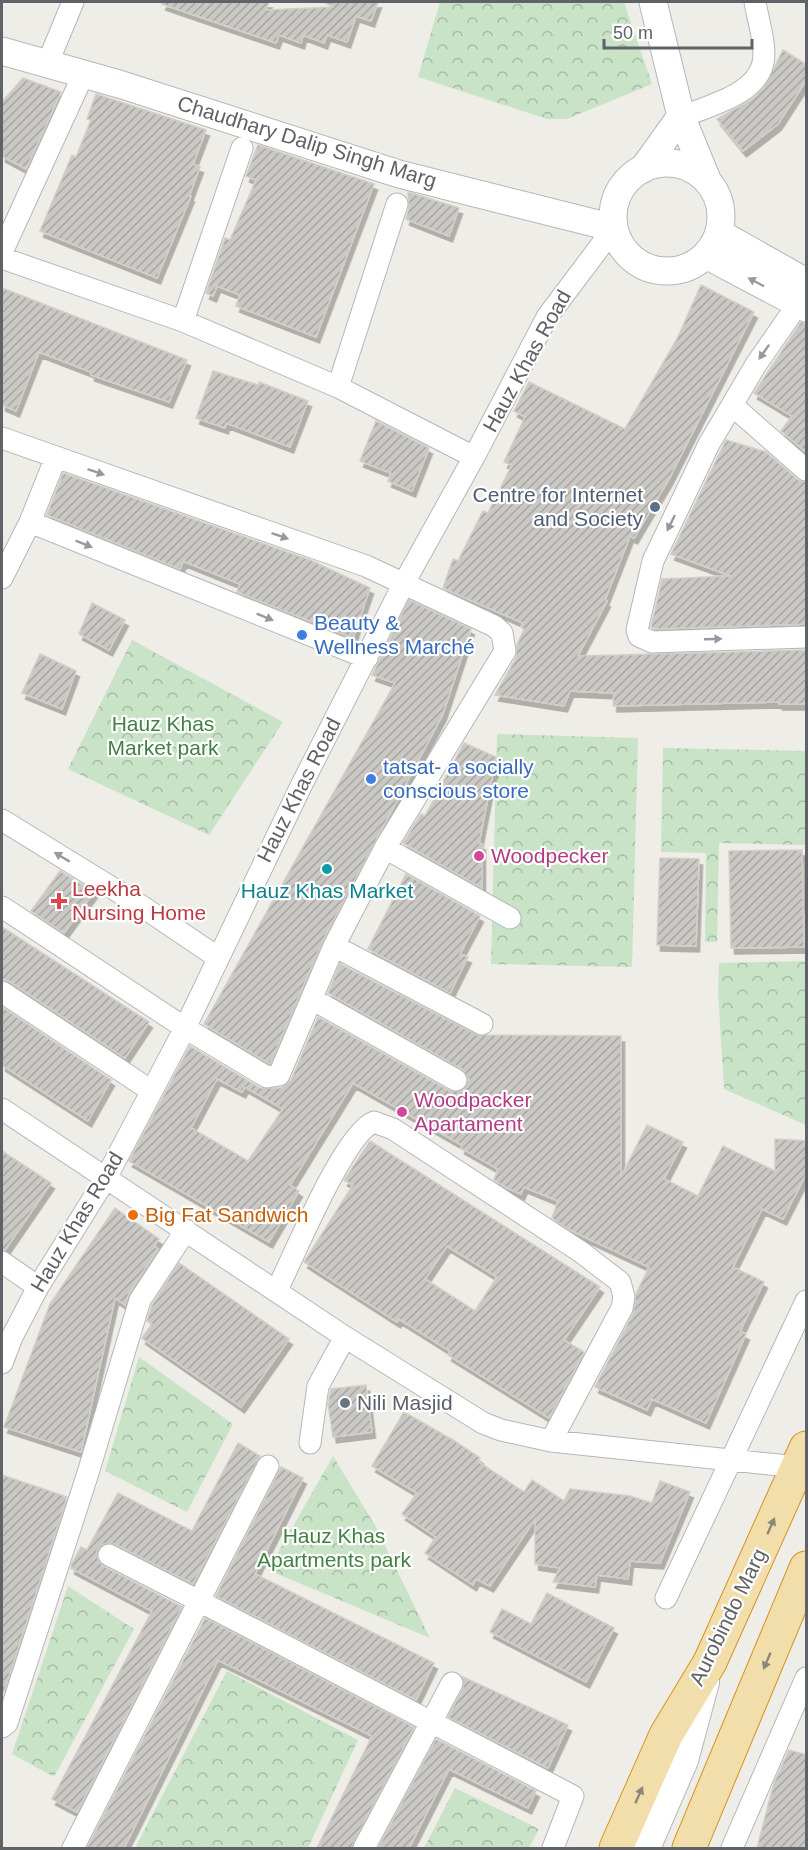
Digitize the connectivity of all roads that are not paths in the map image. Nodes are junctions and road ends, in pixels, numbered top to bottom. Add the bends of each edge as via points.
1 (73, 2) edge
2 (653, 2) edge
3 (755, 2) edge
4 (2, 51) edge
5 (48, 62) junction
6 (84, 73) junction
7 (681, 116) junction
8 (242, 148) dead end
9 (643, 169) junction
10 (708, 182) junction
11 (397, 204) dead end
12 (614, 228) junction
13 (712, 244) junction
14 (2, 252) edge
15 (2, 258) edge
16 (804, 298) edge
17 (183, 321) junction
18 (338, 387) junction
19 (733, 406) junction
20 (3, 441) edge
21 (474, 457) junction
22 (56, 458) junction
23 (807, 470) edge
24 (30, 522) junction
25 (2, 578) edge
26 (404, 583) junction
27 (807, 637) edge
28 (367, 658) junction
29 (2, 820) edge
30 (385, 848) junction
31 (2, 907) edge
32 (510, 918) dead end
33 (334, 946) junction
34 (217, 957) junction
35 (2, 992) edge
36 (312, 999) junction
37 (482, 1024) dead end
38 (185, 1028) junction
39 (456, 1080) dead end
40 (150, 1089) junction
41 (2, 1109) edge
42 (106, 1178) junction
43 (186, 1230) junction
44 (2, 1262) edge
45 (38, 1287) junction
46 (277, 1290) junction
47 (807, 1301) edge
48 (345, 1337) junction
49 (2, 1363) edge
50 (551, 1441) junction
51 (310, 1443) dead end
52 (802, 1458) edge
53 (730, 1460) junction
54 (268, 1466) dead end
55 (109, 1555) dead end
56 (807, 1568) edge
57 (666, 1598) dead end
58 (199, 1601) junction
59 (797, 1616) edge
60 (710, 1662) junction
61 (807, 1678) edge
62 (452, 1683) dead end
63 (430, 1720) junction
64 (2, 1727) edge
65 (73, 1848) edge
66 (364, 1848) edge
67 (553, 1848) edge
68 (616, 1848) edge
69 (645, 1848) edge
70 (689, 1848) edge
71 (732, 1848) edge

1 - 5 street
2 - 7 street
3 - 7 street via 764,52 758,78 746,90 697,113
4 - 5 street, Chaudhary Dalip Singh Marg
5 - 6 street, Chaudhary Dalip Singh Marg
6 - 12 street, Chaudhary Dalip Singh Marg via 399,174
6 - 14 street
7 - 9 street
7 - 10 street
8 - 17 street
9 - 10 street via 660,163 678,164 694,170
9 - 12 street via 619,193
10 - 13 street via 720,206
11 - 18 street
12 - 13 street via 630,256 660,270 692,265
12 - 21 street, Hauz Khas Road via 547,317
13 - 16 street
15 - 17 street
16 -> 19 street via 754,366
17 - 18 street
18 - 21 street
19 - 23 street
19 -> 27 street via 709,444 653,561 637,633 652,642
20 - 22 street
21 - 26 street, Hauz Khas Road
22 - 24 street
22 -> 26 street via 366,566
24 - 25 street
24 -> 28 street
26 - 28 street, Hauz Khas Road
26 - 30 street via 494,626 502,633 505,651
28 - 34 street, Hauz Khas Road
34 -> 29 street
30 - 32 street
30 - 33 street
31 - 38 street
33 - 36 street
33 - 37 street
34 - 38 street, Hauz Khas Road
35 - 40 street
36 - 38 street via 276,1078 267,1077
36 - 39 street
38 - 40 street, Hauz Khas Road
40 - 42 street, Hauz Khas Road
41 - 42 street
42 - 43 street
42 - 45 street, Hauz Khas Road
43 - 46 street
43 - 64 street via 140,1300 11,1712
44 - 45 street
45 - 49 street, Hauz Khas Road
46 - 48 street
46 - 50 street via 331,1178 361,1131 374,1122 393,1129 581,1252 620,1282 622,1308
47 - 53 street
48 - 50 street via 483,1423
48 - 51 street via 318,1386
50 - 53 street
52 - 53 street
60 -> 52 highway, Aurobindo Marg
53 - 57 street
54 - 58 street
55 - 58 street
56 - 59 highway
58 - 63 street
58 - 65 street
59 -> 70 highway
68 -> 60 highway, Aurobindo Marg via 666,1735
60 - 69 main road via 683,1760
61 - 71 street
62 - 63 street
63 - 66 street
63 - 67 street via 573,1796

